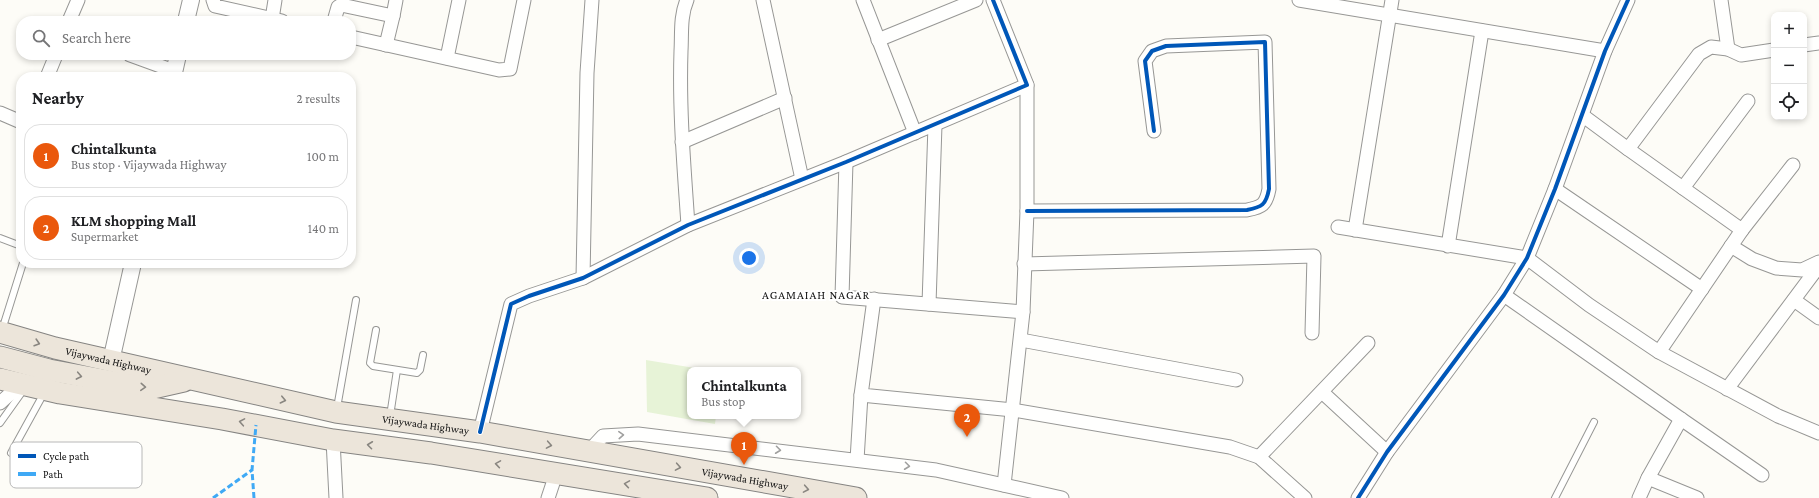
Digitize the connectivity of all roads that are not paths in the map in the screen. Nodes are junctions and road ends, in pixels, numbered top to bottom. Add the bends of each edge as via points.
1 (78, 0) edge
2 (191, 0) edge
3 (213, 0) edge
4 (275, 0) edge
5 (396, 0) edge
6 (459, 0) edge
7 (524, 0) edge
8 (592, 0) edge
9 (687, 0) edge
10 (763, 0) edge
11 (863, 0) edge
12 (976, 0) edge
13 (993, 0) edge
14 (1302, 0) edge
15 (1392, 0) edge
16 (1628, 0) edge
17 (1722, 0) edge
18 (1390, 15) junction
19 (71, 16) edge
20 (187, 16) edge
21 (259, 16) edge
22 (277, 16) edge
23 (335, 16) edge
24 (393, 16) junction
25 (1482, 31) junction
26 (356, 38) edge
27 (878, 40) junction
28 (1819, 43) edge
29 (386, 45) junction
30 (1807, 45) edge
31 (1728, 49) junction
32 (1771, 50) edge
33 (1605, 51) junction
34 (447, 58) junction
35 (54, 60) edge
36 (142, 60) edge
37 (177, 60) edge
38 (49, 72) edge
39 (169, 72) edge
40 (174, 72) edge
41 (1027, 85) junction
42 (785, 98) junction
43 (1748, 100) dead end
44 (0, 113) edge
45 (1582, 115) junction
46 (16, 120) edge
47 (935, 125) junction
48 (1154, 131) dead end
49 (914, 133) junction
50 (682, 142) junction
51 (1628, 149) junction
52 (846, 162) junction
53 (1793, 165) dead end
54 (802, 179) junction
55 (1683, 188) junction
56 (1555, 189) junction
57 (1027, 211) junction
58 (688, 225) junction
59 (1338, 227) dead end
60 (1355, 230) junction
61 (1742, 230) junction
62 (0, 238) edge
63 (16, 244) edge
64 (1448, 246) junction
65 (1731, 246) junction
66 (1528, 258) junction
67 (1819, 262) edge
68 (1024, 264) junction
69 (1819, 266) edge
70 (21, 268) edge
71 (131, 268) edge
72 (583, 278) junction
73 (1702, 289) junction
74 (1504, 295) junction
75 (874, 299) junction
76 (356, 300) dead end
77 (1794, 300) junction
78 (929, 304) junction
79 (1023, 312) junction
80 (1819, 318) edge
81 (376, 330) dead end
82 (0, 332) edge
83 (1312, 333) dead end
84 (1021, 340) junction
85 (1368, 343) dead end
86 (1659, 352) junction
87 (423, 355) dead end
88 (0, 357) edge
89 (111, 361) junction
90 (397, 370) junction
91 (0, 379) edge
92 (191, 379) junction
93 (1236, 380) dead end
94 (31, 387) junction
95 (1727, 389) junction
96 (1322, 392) junction
97 (861, 395) junction
98 (0, 403) edge
99 (1013, 410) junction
100 (0, 412) edge
101 (336, 412) junction
102 (1681, 419) junction
103 (389, 420) junction
104 (1594, 422) dead end
105 (435, 426) junction
106 (480, 432) junction
107 (1819, 434) edge
108 (333, 440) junction
109 (14, 442) edge
110 (589, 451) junction
111 (1387, 452) junction
112 (431, 453) junction
113 (1259, 457) junction
114 (857, 460) junction
115 (556, 474) junction
116 (1762, 475) dead end
117 (1648, 478) junction
118 (1004, 485) junction
119 (657, 494) edge
120 (336, 498) edge
121 (548, 498) edge
122 (707, 498) edge
123 (856, 498) edge
124 (1062, 498) edge
125 (1305, 498) edge
126 (1358, 498) edge
127 (1555, 498) edge
128 (1639, 498) edge
129 (1697, 498) edge

1 - 19 street
2 - 20 street
3 - 21 street via 215,6
4 - 22 street
5 - 24 street
6 - 34 street
7 - 34 street via 510,69 499,70
8 - 72 street via 587,73
9 - 50 street via 682,10
10 - 42 street
11 - 27 street
12 - 27 street
13 - 41 street
14 - 18 street
15 - 18 street
16 - 33 street
17 - 31 street
18 - 25 street
18 - 60 street
23 - 24 street via 341,5
24 - 29 street
25 - 33 street
25 - 64 street
26 - 29 street
27 - 49 street
28 - 30 street
29 - 34 street
31 - 32 street via 1741,55
31 - 51 street via 1711,47 1698,54
33 - 45 street
35 - 38 street
36 - 39 street
37 - 40 street
41 - 47 street
41 - 57 street
42 - 50 street
42 - 54 street
43 - 55 street
44 - 46 street
45 - 51 street
45 - 56 street
47 - 49 street
47 - 78 street
48 - 57 street via 1145,61 1152,51 1166,46 1265,42 1269,189 1267,199 1260,207 1247,210
49 - 52 street
50 - 58 street
51 - 55 street
52 - 54 street
52 - 75 street via 842,296
53 - 61 street
54 - 58 street
55 - 61 street
56 - 66 street
56 - 73 street
57 - 68 street
58 - 72 street
59 - 60 street
60 - 64 street
61 - 65 street
62 - 63 lane
64 - 66 street
65 - 67 street via 1752,259 1776,268 1802,270
65 - 73 street
66 - 74 street
66 - 86 street via 1589,305
68 - 79 street
68 - 83 street via 1314,256
69 - 77 street
70 - 82 lane
71 - 89 street
72 - 106 street via 511,304
73 - 86 street
74 - 102 street
74 - 111 street
75 - 78 street
75 - 97 street
76 - 101 lane
77 - 80 street
77 - 95 street
78 - 79 street
79 - 84 street
81 - 90 lane via 370,365
82 -> 89 highway, Vijaywada Highway
84 - 93 street
84 - 99 street
85 - 96 street
86 - 95 street
87 - 90 lane via 419,372
88 -> 92 highway via 49,370 135,386 153,388
89 - 92 highway, Vijaywada Highway
90 - 103 lane
91 - 94 highway
92 -> 101 highway, Vijaywada Highway
94 - 98 street
94 - 100 lane via 0,423
108 -> 94 highway
94 - 109 lane
95 - 107 street
96 - 111 street
96 - 113 street
97 - 99 street
97 - 114 street
99 - 113 street via 1230,448
99 - 118 street
101 - 103 highway, Vijaywada Highway
102 - 116 street
102 - 117 street
103 - 105 highway, Vijaywada Highway
104 - 127 lane
105 - 106 highway, Vijaywada Highway
105 - 112 highway
106 -> 110 highway, Vijaywada Highway
112 -> 108 highway
108 - 120 street
110 -> 114 street via 603,436 638,434
110 -> 123 highway, Vijaywada Highway
111 - 126 street
115 -> 112 highway
113 - 125 street
114 -> 118 street via 936,470
119 -> 115 highway
115 - 121 street
117 - 128 street
117 - 129 street
118 - 124 street
119 - 122 highway

